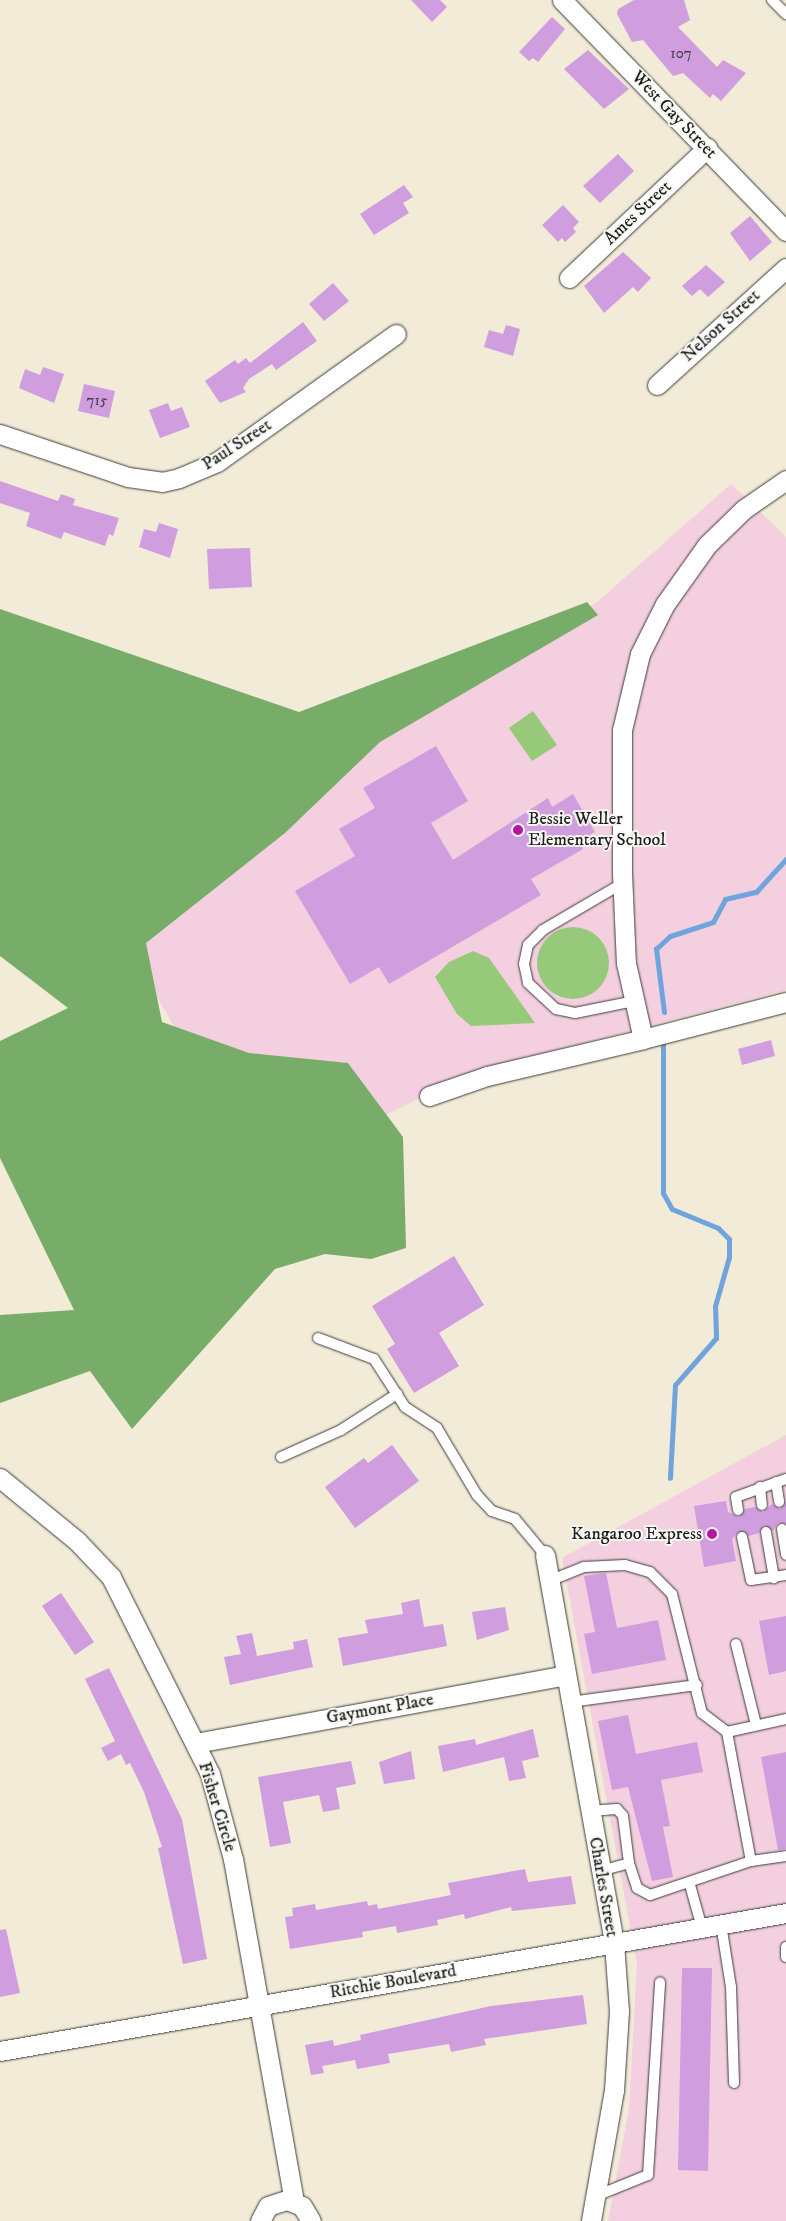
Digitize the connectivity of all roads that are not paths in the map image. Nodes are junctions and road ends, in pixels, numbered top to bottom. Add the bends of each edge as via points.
1 (772, 0) edge
2 (571, 2) edge
3 (786, 14) edge
4 (707, 148) junction
5 (786, 231) edge
6 (786, 268) edge
7 (569, 278) dead end
8 (396, 334) dead end
9 (657, 385) dead end
10 (0, 434) edge
11 (786, 480) edge
12 (623, 883) junction
13 (634, 1002) junction
14 (786, 1002) edge
15 (642, 1039) junction
16 (429, 1096) dead end
17 (318, 1338) dead end
18 (397, 1394) junction
19 (282, 1456) dead end
20 (0, 1478) edge
21 (781, 1480) edge
22 (760, 1487) junction
23 (779, 1502) dead end
24 (762, 1505) dead end
25 (738, 1510) dead end
26 (782, 1529) dead end
27 (766, 1532) dead end
28 (742, 1537) dead end
29 (545, 1555) joint
30 (786, 1555) edge
31 (786, 1575) edge
32 (774, 1578) junction
33 (549, 1581) junction
34 (736, 1644) dead end
35 (565, 1675) junction
36 (697, 1685) junction
37 (570, 1702) junction
38 (786, 1719) edge
39 (756, 1725) junction
40 (727, 1732) junction
41 (196, 1743) junction
42 (590, 1811) junction
43 (786, 1856) edge
44 (752, 1861) junction
45 (629, 1864) junction
46 (600, 1871) junction
47 (690, 1885) junction
48 (786, 1913) edge
49 (721, 1924) junction
50 (702, 1928) junction
51 (614, 1943) junction
52 (786, 1947) edge
53 (786, 1957) edge
54 (660, 1982) dead end
55 (260, 2004) junction
56 (0, 2051) edge
57 (734, 2083) dead end
58 (596, 2196) junction
59 (294, 2201) junction
60 (260, 2221) edge
61 (310, 2221) edge
62 (591, 2221) edge

1 - 3 lane
2 - 4 street, West Gay Street
4 - 5 street, West Gay Street
4 - 7 street, Ames Street
6 - 9 street, Nelson Street
8 - 10 street, Paul Street via 217,462 179,478 162,482 128,477
11 - 12 street via 744,509 707,545 664,604 640,654 622,730
12 - 13 street via 626,963
12 - 13 lane via 543,930 528,945 524,964 534,990 556,1009 575,1013
13 - 15 street
14 - 15 street
15 - 16 street via 487,1076
17 - 18 lane via 374,1359
18 - 19 lane via 341,1430
18 - 29 lane via 405,1407 437,1428 477,1495 492,1510 514,1519
20 - 41 street, Fisher Circle via 77,1541 111,1577
21 - 22 lane
21 - 23 lane
22 - 24 lane
22 - 25 lane via 736,1497
26 - 30 lane
27 - 32 lane
28 - 32 lane via 751,1580
29 - 33 street, Charles Street
31 - 32 lane
33 - 35 street, Charles Street
33 - 36 lane via 594,1565 626,1565 650,1572 678,1608
34 - 39 lane
35 - 37 street, Charles Street
35 - 41 street, Gaymont Place
36 - 37 lane
36 - 40 lane via 702,1713
37 - 42 street, Charles Street
38 - 39 lane
39 - 40 lane
40 - 44 lane
41 - 55 street, Fisher Circle via 224,1817
42 - 45 lane via 617,1808 623,1816
42 - 46 street, Charles Street
43 - 44 lane
44 - 47 lane
45 - 46 lane
45 - 47 lane via 637,1888 650,1895
46 - 51 street, Charles Street
47 - 50 lane
48 - 49 street, Ritchie Boulevard
49 - 50 street, Ritchie Boulevard
49 - 57 lane via 732,1986
50 - 51 street, Ritchie Boulevard
51 - 55 street, Ritchie Boulevard
51 - 58 street, Charles Street via 619,2054
52 - 53 lane
54 - 58 lane via 648,2176
55 - 56 street, Ritchie Boulevard
55 - 59 street, Fisher Circle
58 - 62 street, Charles Street
59 - 60 street via 272,2204
59 - 61 street, Fisher Circle

